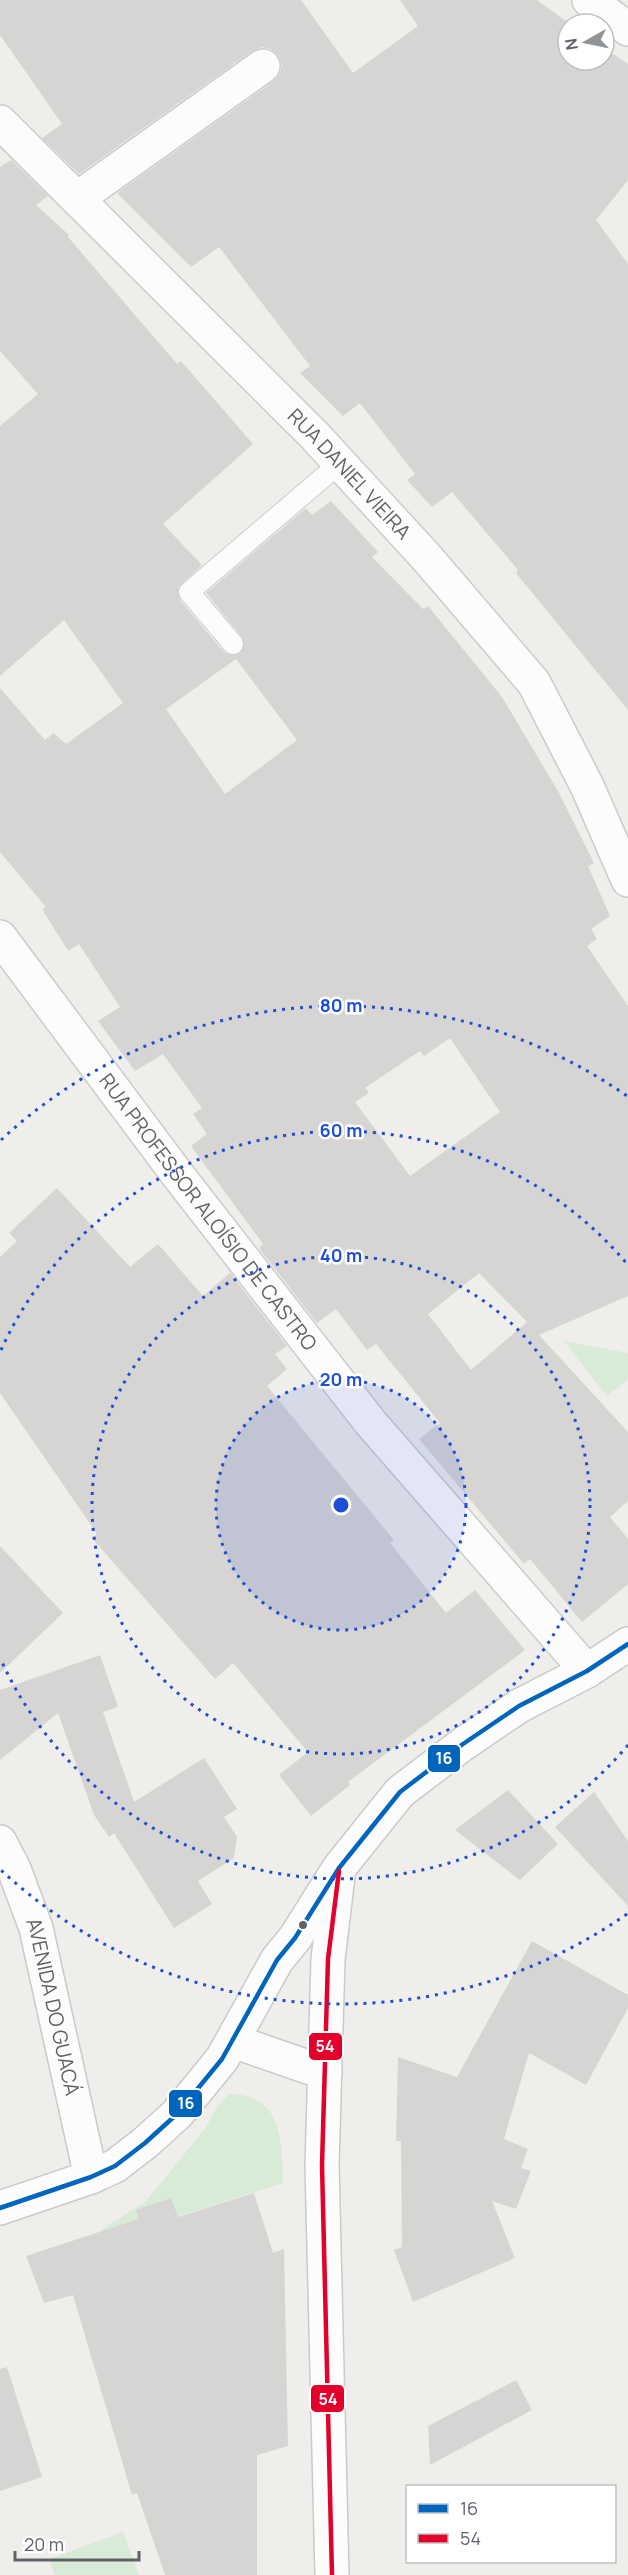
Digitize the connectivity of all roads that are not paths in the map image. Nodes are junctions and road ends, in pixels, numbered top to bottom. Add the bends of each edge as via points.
1 (589, 0) edge
2 (628, 29) edge
3 (263, 66) dead end
4 (0, 122) edge
5 (78, 198) junction
6 (340, 463) junction
7 (233, 645) dead end
8 (628, 880) edge
9 (0, 937) edge
10 (628, 1644) edge
11 (588, 1671) junction
12 (0, 1842) edge
13 (339, 1868) junction
14 (233, 2041) junction
15 (325, 2073) junction
16 (91, 2177) junction
17 (0, 2208) edge
18 (332, 2575) edge

1 - 2 street
3 - 5 street
4 - 5 street, RUA DANIEL VIEIRA
5 - 6 street, RUA DANIEL VIEIRA
6 - 7 lane via 189,592
6 - 8 street, RUA DANIEL VIEIRA via 534,683 587,786
9 - 11 street, RUA PROFESSOR ALOÍSIO DE CASTRO via 177,1174 370,1422
10 - 11 street
11 - 13 street via 519,1706 400,1792
12 - 16 street, AVENIDA DO GUACÁ via 36,1928
13 - 14 street via 278,1960
13 - 15 street via 328,1959
14 - 15 street
14 - 16 street via 177,2114 115,2166
15 - 18 street via 322,2164
16 - 17 street

